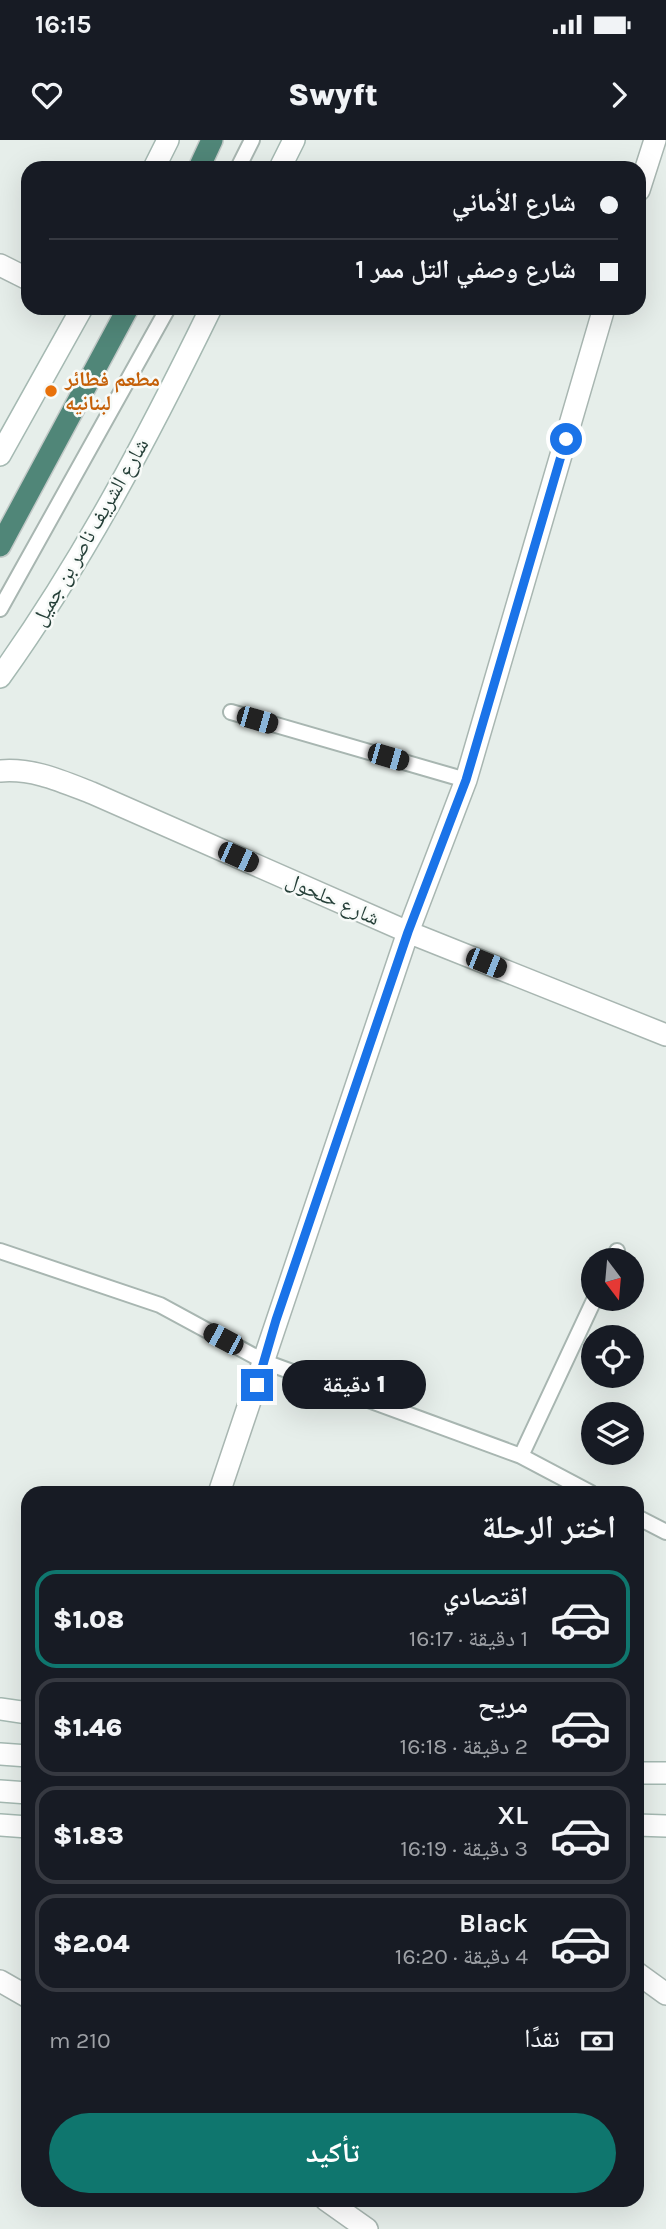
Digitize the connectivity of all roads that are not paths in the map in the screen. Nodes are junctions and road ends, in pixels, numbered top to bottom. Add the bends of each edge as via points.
1 (168, 140) edge
2 (212, 140) edge
3 (252, 140) edge
4 (294, 140) edge
5 (655, 140) edge
6 (158, 161) edge
7 (202, 161) edge
8 (242, 161) edge
9 (284, 161) edge
10 (646, 168) edge
11 (0, 265) edge
12 (21, 276) edge
13 (78, 315) edge
14 (124, 315) edge
15 (164, 315) edge
16 (207, 315) edge
17 (602, 315) edge
18 (0, 455) edge
19 (0, 546) edge
20 (0, 609) edge
21 (0, 677) edge
22 (231, 712) dead end
23 (0, 771) edge
24 (466, 780) junction
25 (408, 932) junction
26 (666, 1035) edge
27 (0, 1251) edge
28 (589, 1311) edge
29 (264, 1362) junction
30 (521, 1456) junction
31 (221, 1486) edge
32 (578, 1486) edge
33 (644, 1521) edge
34 (666, 1532) edge
35 (0, 1709) edge
36 (21, 1712) edge
37 (0, 1754) edge
38 (21, 1756) edge
39 (644, 1773) edge
40 (666, 1773) edge
41 (0, 1791) edge
42 (21, 1792) edge
43 (0, 1825) edge
44 (644, 1825) edge
45 (21, 1826) edge
46 (666, 1826) edge
47 (644, 1978) edge
48 (0, 1981) edge
49 (21, 1993) edge
50 (666, 1994) edge
51 (336, 2207) edge
52 (367, 2229) edge

1 - 6 street
2 - 7 highway
3 - 8 lane
4 - 9 street
5 - 10 street
11 - 12 street
13 - 18 street
14 - 19 highway
15 - 20 lane
16 - 21 street, شارع الشريف ناصر بن جميل via 128,473
17 - 24 street
22 - 24 lane
23 - 25 street, شارع حلحول via 28,771 92,793
24 - 25 street
25 - 26 street, شارع حلحول
25 - 29 street
27 - 29 lane via 160,1305
28 - 30 lane
29 - 30 lane
29 - 31 street
30 - 32 lane
33 - 34 lane
35 - 36 street
37 - 38 street
39 - 40 street
41 - 42 street
43 - 45 street
44 - 46 street
47 - 50 street
48 - 49 street
51 - 52 street

